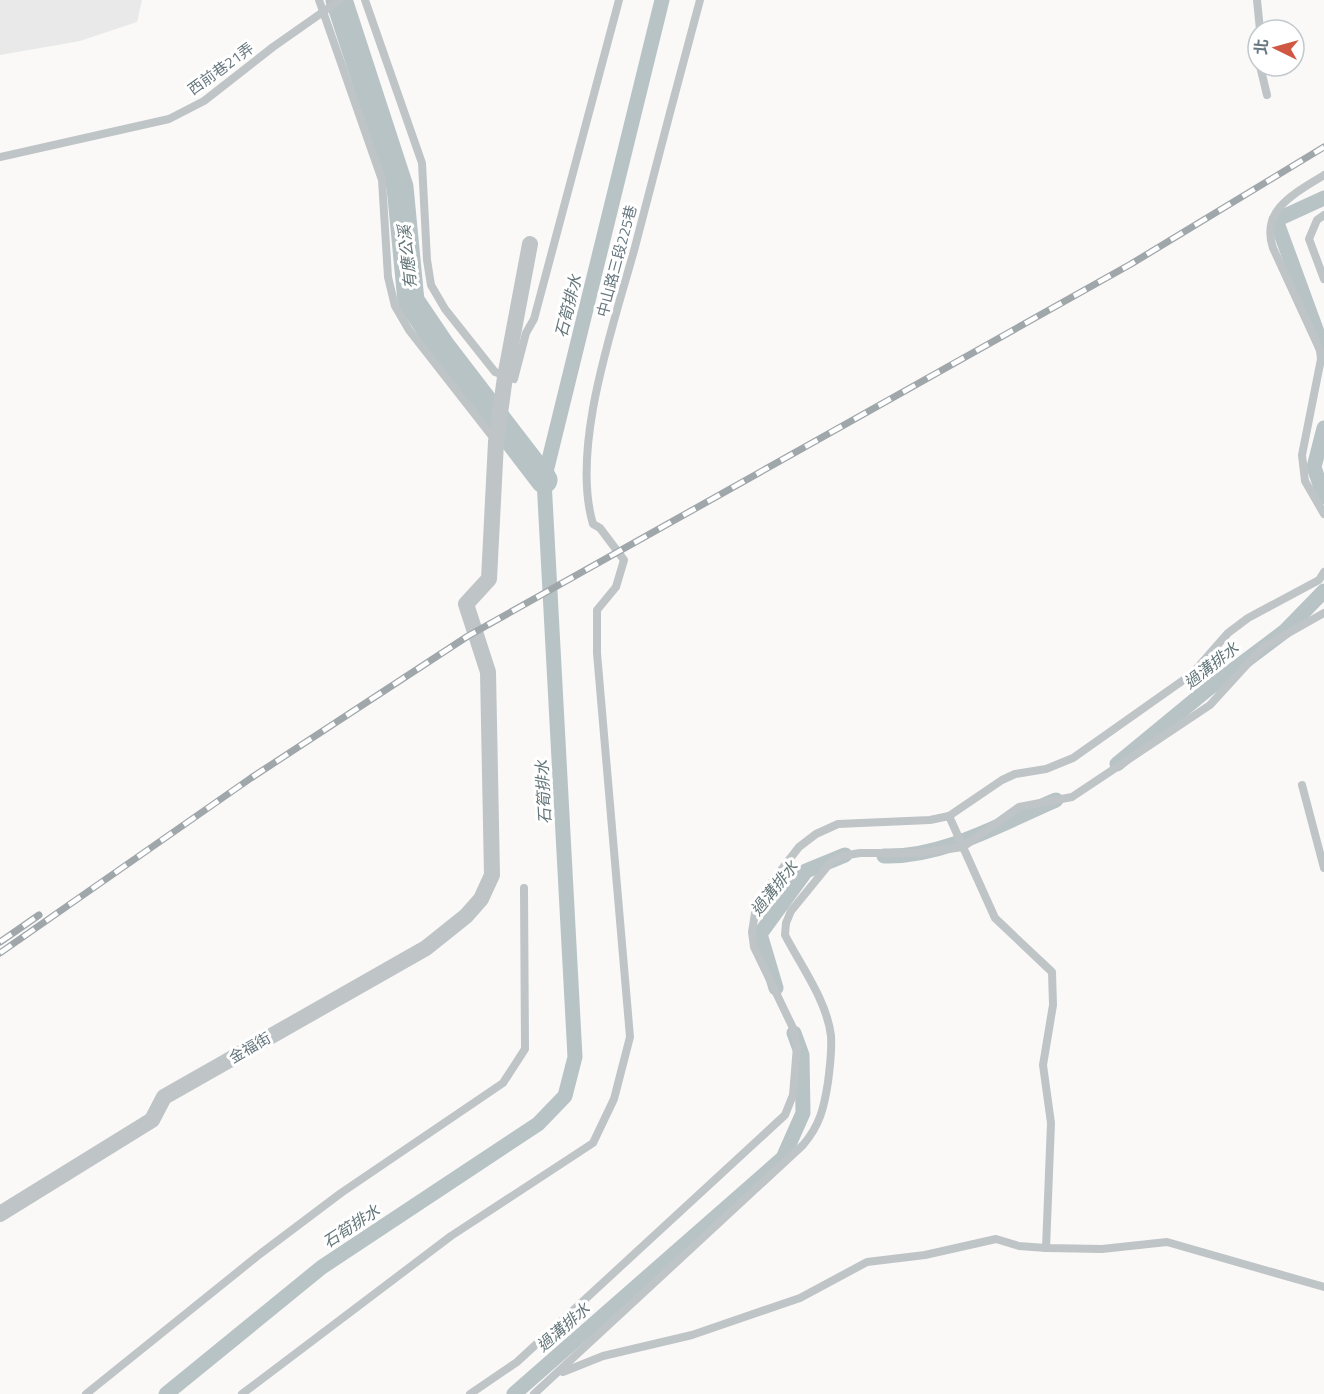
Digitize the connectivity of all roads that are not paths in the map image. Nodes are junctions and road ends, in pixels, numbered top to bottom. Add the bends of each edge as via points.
1 (319, 0) edge
2 (340, 0) edge
3 (365, 0) edge
4 (618, 0) edge
5 (700, 0) edge
6 (1257, 0) edge
7 (325, 11) junction
8 (1259, 18) edge
9 (1263, 78) edge
10 (1267, 95) dead end
11 (0, 157) edge
12 (1324, 175) edge
13 (1324, 215) edge
14 (530, 244) dead end
15 (1324, 279) edge
16 (505, 377) junction
17 (496, 442) junction
18 (1324, 514) edge
19 (1324, 572) edge
20 (1324, 613) edge
21 (1302, 785) dead end
22 (949, 816) junction
23 (963, 847) junction
24 (1324, 868) edge
25 (524, 888) dead end
26 (0, 1214) edge
27 (1046, 1248) junction
28 (1324, 1287) edge
29 (558, 1374) junction
30 (86, 1394) edge
31 (242, 1394) edge
32 (470, 1394) edge
33 (534, 1394) edge

1 - 7 lane
2 - 7 lane, 西前巷21弄
3 - 16 lane via 422,163 431,285 495,372
4 - 16 lane via 534,319 526,333 514,379
5 - 31 lane, 中山路三段225巷 via 599,380 588,446 587,493 593,524 624,560 616,587 597,610 597,653 630,1037 614,1099 594,1143 451,1236
6 - 8 lane
7 - 11 lane, 西前巷21弄 via 204,101 169,119
7 - 17 lane via 381,174 388,277 395,306 409,330
9 - 10 lane
12 - 18 lane via 1280,205 1272,218 1270,233 1273,248 1320,350 1302,470
13 - 15 lane via 1317,220 1309,238
14 - 16 street
16 - 17 street
17 - 26 street, 金福街 via 489,579 466,604 488,672 492,875 481,899 426,948 164,1097 152,1120
19 - 22 lane via 1319,580 1241,623 1192,674 1081,753 1046,769 1002,780
20 - 23 lane via 1262,648 1210,705 1081,792 1063,800 1018,807
21 - 24 lane
22 - 23 lane
22 - 32 lane via 838,824 816,834 782,866 764,892 752,932 754,947 793,1028 794,1095 785,1115 517,1362
23 - 27 lane via 995,918 1052,972 1053,1005 1043,1065 1051,1123
23 - 29 lane via 842,856 823,870 791,911 785,935 825,1012 831,1035 830,1069 819,1125 803,1145
25 - 30 lane via 525,1049 503,1083 323,1206
27 - 28 lane via 1102,1249 1167,1242
27 - 29 lane via 996,1239 925,1255 867,1262 800,1298 692,1335 603,1356
29 - 33 lane

